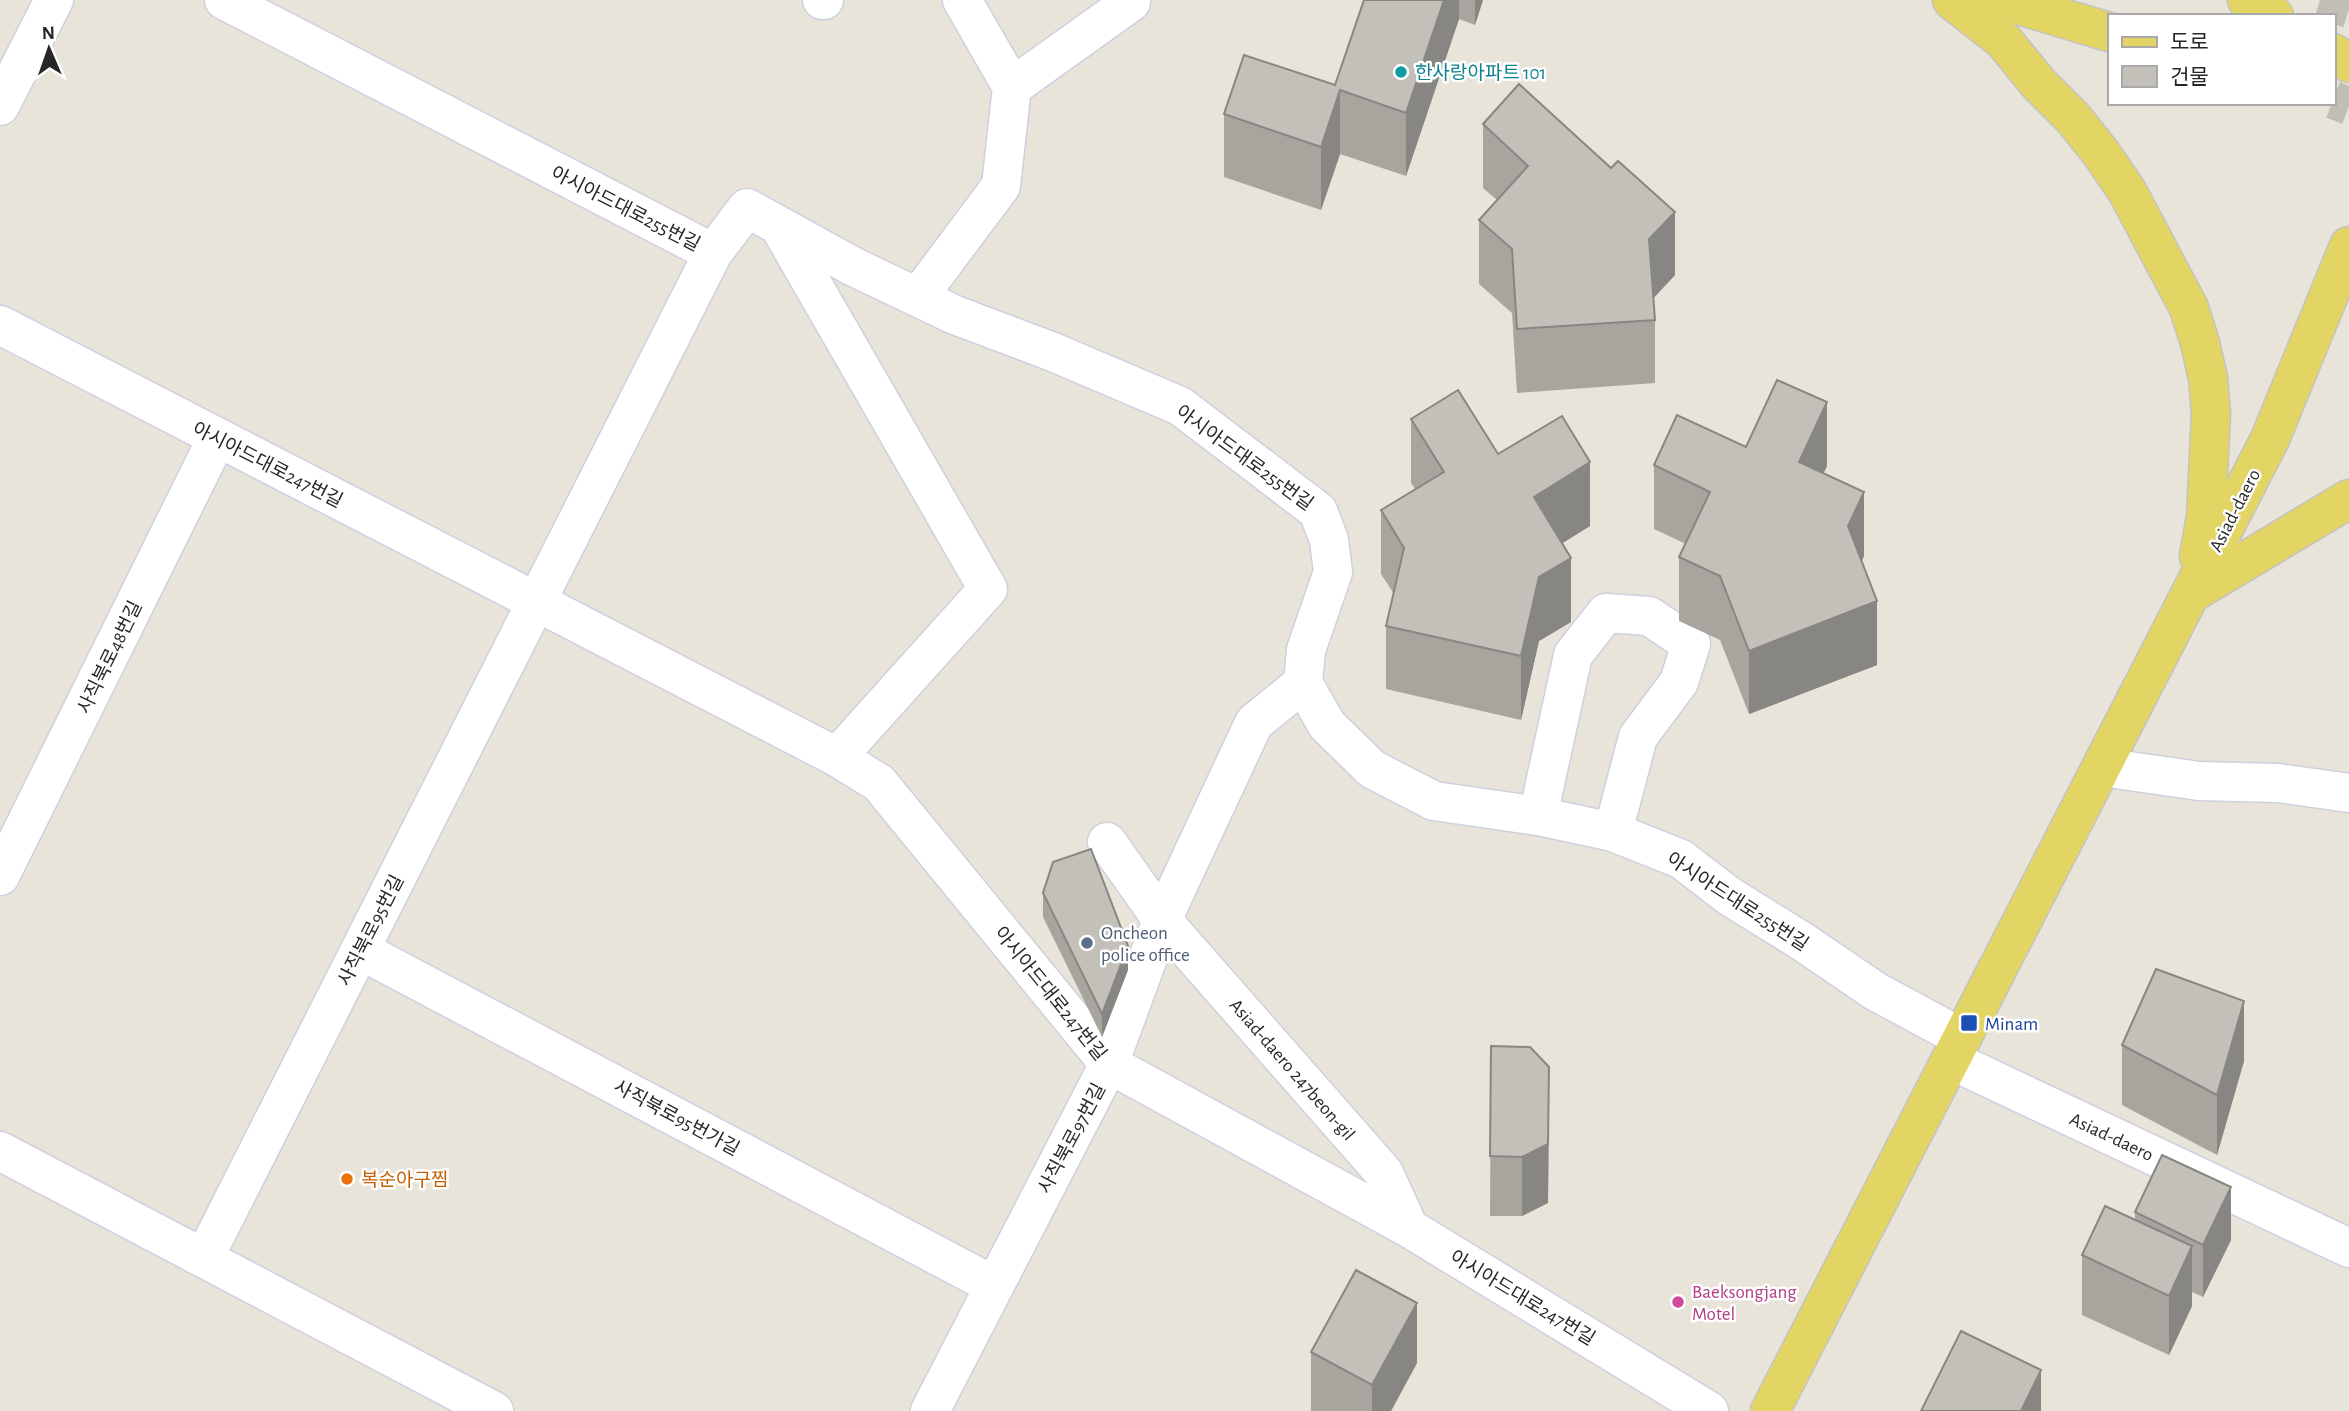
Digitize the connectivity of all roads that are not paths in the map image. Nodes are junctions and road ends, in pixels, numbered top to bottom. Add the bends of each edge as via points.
1 (54, 0) edge
2 (224, 0) edge
3 (962, 0) edge
4 (1952, 0) edge
5 (2001, 0) edge
6 (2247, 0) edge
7 (1131, 2) edge
8 (2271, 14) edge
9 (2108, 32) edge
10 (1012, 87) junction
11 (0, 106) edge
12 (779, 226) junction
13 (2349, 246) edge
14 (713, 253) junction
15 (918, 297) junction
16 (0, 326) edge
17 (218, 438) junction
18 (2349, 499) edge
19 (2192, 593) junction
20 (536, 602) junction
21 (1303, 683) junction
22 (837, 757) junction
23 (2102, 767) junction
24 (2349, 793) edge
25 (1538, 816) junction
26 (1613, 832) junction
27 (1107, 842) dead end
28 (0, 876) edge
29 (1162, 920) junction
30 (360, 950) junction
31 (1957, 1049) junction
32 (1110, 1064) junction
33 (0, 1152) edge
34 (1409, 1228) junction
35 (2349, 1248) edge
36 (204, 1258) junction
37 (993, 1285) junction
38 (494, 1411) edge
39 (930, 1411) edge
40 (1709, 1411) edge
41 (1770, 1411) edge

1 - 11 street
2 - 14 street, 아시아드대로255번길
3 - 10 street
4 - 19 main road via 2003,40 2101,153 2127,191 2189,308 2208,378 2211,413 2206,517
5 - 9 main road
6 - 8 main road
7 - 10 street
10 - 15 street via 1001,186
12 - 14 street, 아시아드대로255번길 via 747,208
12 - 15 street, 아시아드대로255번길
12 - 22 street via 988,589
13 - 19 main road, Asiad-daero via 2270,439
14 - 20 street
15 - 21 street, 아시아드대로255번길 via 1180,407 1318,511 1329,540 1333,572 1306,650
16 - 17 street, 아시아드대로247번길
17 - 20 street, 아시아드대로247번길
17 - 28 street, 사직북로48번길
18 - 19 main road
19 - 23 main road, Asiad-daero
20 - 22 street, 아시아드대로247번길
20 - 30 street, 사직북로95번길
21 - 25 street, 아시아드대로255번길 via 1327,725 1372,769 1434,802
21 - 29 street, 사직북로97번길 via 1254,723
22 - 32 street, 아시아드대로247번길 via 879,782
23 - 24 street via 2199,781 2278,783
23 - 31 main road, Asiad-daero
25 - 26 street, 아시아드대로255번길
25 - 26 street via 1573,655 1606,613 1649,616 1691,644 1679,682 1638,737
26 - 31 street, 아시아드대로255번길 via 1681,859
27 - 29 street, Asiad-daero 247beon-gil
29 - 32 street, 사직북로97번길
29 - 34 street, Asiad-daero 247beon-gil via 1384,1173
30 - 36 street, 사직북로95번길
30 - 37 street, 사직북로95번가길
31 - 35 street, Asiad-daero
31 - 41 main road, Asiad-daero
32 - 34 street, 아시아드대로247번길
32 - 37 street, 사직북로97번길
33 - 36 street
34 - 40 street, 아시아드대로247번길
36 - 38 street
37 - 39 street, 사직북로97번길

